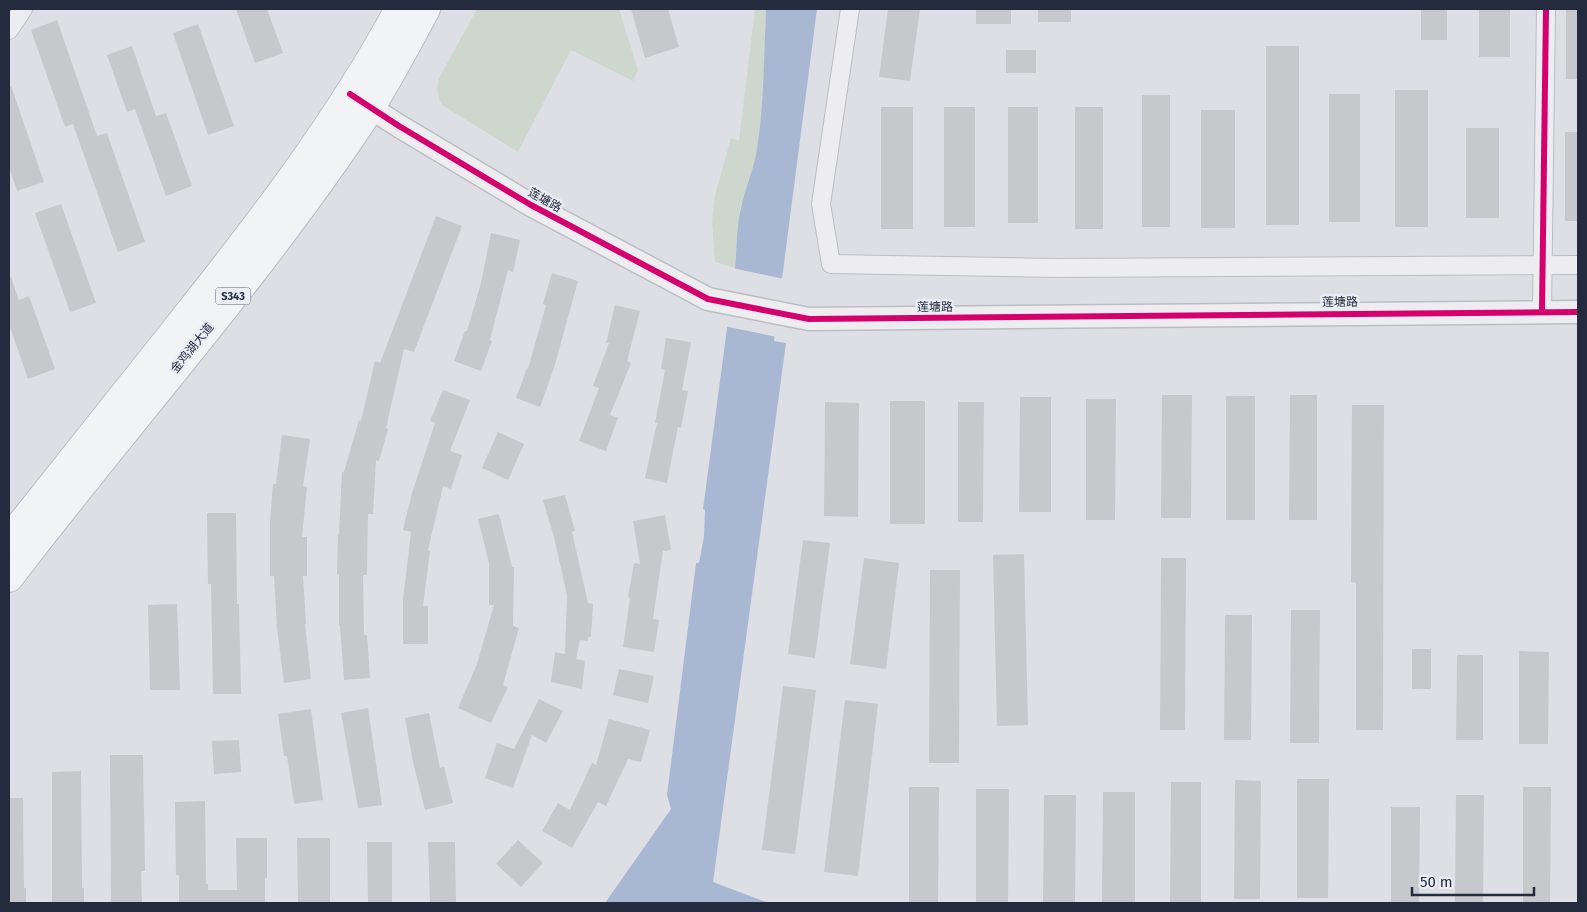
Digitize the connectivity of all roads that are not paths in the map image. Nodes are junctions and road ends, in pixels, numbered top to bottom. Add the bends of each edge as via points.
1 (23, 9) edge
2 (399, 9) edge
3 (426, 9) edge
4 (850, 9) edge
5 (1546, 9) edge
6 (9, 30) edge
7 (360, 100) junction
8 (1543, 265) junction
9 (1578, 265) edge
10 (1542, 312) junction
11 (1578, 312) edge
12 (9, 539) edge
13 (9, 578) edge

1 - 6 street
2 - 7 main road, 金鸡湖大道 / S343 via 380,44
3 - 7 main road, 金鸡湖大道 / S343 via 401,56
4 - 8 street via 821,204 832,264 1058,268
5 - 8 street
7 - 10 street, 莲塘路 via 531,205 708,299 809,320
7 - 12 main road, 金鸡湖大道 / S343 via 336,115 250,236
7 - 13 main road, 金鸡湖大道 / S343 via 356,129 268,252
8 - 9 street
8 - 10 street
10 - 11 street, 莲塘路

